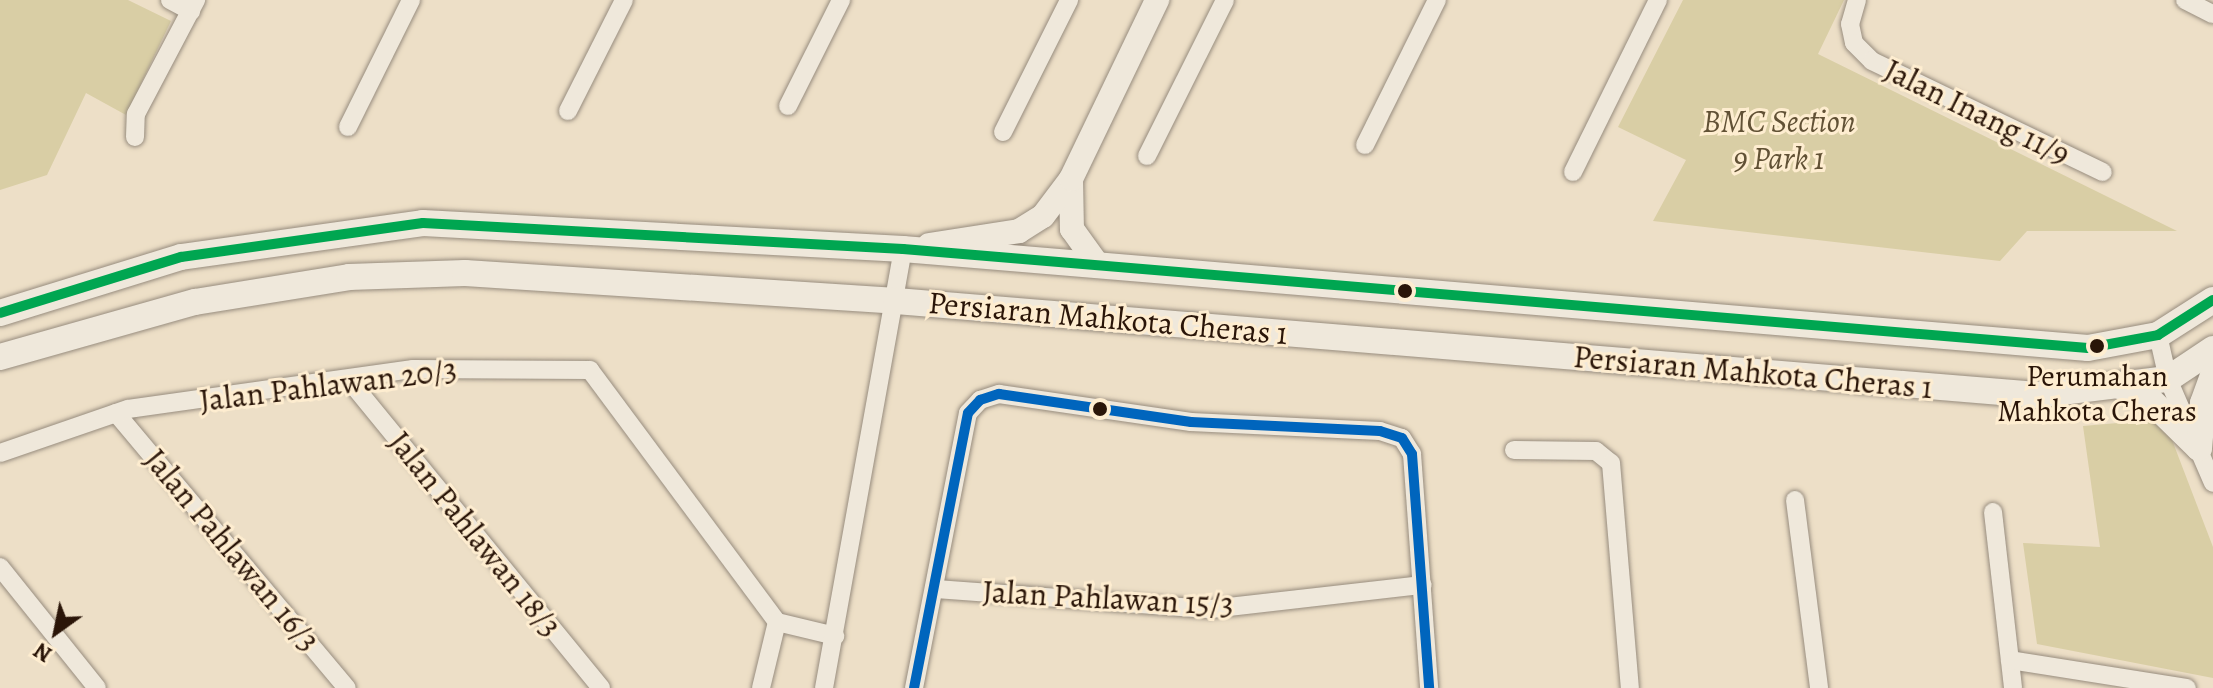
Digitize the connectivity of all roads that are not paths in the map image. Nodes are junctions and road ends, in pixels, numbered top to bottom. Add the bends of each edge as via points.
1 (170, 0) edge
2 (411, 0) edge
3 (624, 0) edge
4 (841, 0) edge
5 (1069, 0) edge
6 (1157, 0) edge
7 (1225, 0) edge
8 (1437, 0) edge
9 (1658, 0) edge
10 (1857, 0) edge
11 (2185, 0) edge
12 (194, 5) edge
13 (2213, 14) edge
14 (788, 106) dead end
15 (568, 111) dead end
16 (348, 127) dead end
17 (1003, 132) dead end
18 (135, 137) dead end
19 (1365, 145) dead end
20 (1147, 156) dead end
21 (1573, 172) dead end
22 (2103, 172) dead end
23 (1071, 179) junction
24 (903, 249) junction
25 (1098, 265) junction
26 (2213, 300) edge
27 (896, 301) junction
28 (0, 313) edge
29 (2158, 335) junction
30 (2213, 349) edge
31 (0, 357) edge
32 (2213, 375) edge
33 (2168, 379) junction
34 (349, 380) junction
35 (2118, 385) junction
36 (116, 413) junction
37 (2199, 448) junction
38 (1514, 450) dead end
39 (0, 453) edge
40 (2213, 483) edge
41 (1795, 500) dead end
42 (1993, 512) dead end
43 (0, 567) edge
44 (1423, 585) junction
45 (936, 589) junction
46 (777, 622) junction
47 (835, 636) junction
48 (2010, 660) junction
49 (97, 688) edge
50 (347, 688) edge
51 (601, 688) edge
52 (761, 688) edge
53 (824, 688) edge
54 (914, 688) edge
55 (1429, 688) edge
56 (1630, 688) edge
57 (1819, 688) edge
58 (2013, 688) edge
59 (2187, 688) edge

1 - 12 street
2 - 16 street
3 - 15 street
4 - 14 street
5 - 17 street
6 - 23 street
7 - 20 street
8 - 19 street
9 - 21 street
10 - 22 street, Jalan Inang 11/9 via 1850,24 1854,43 1872,61
11 - 13 street
12 - 18 street via 136,114
23 - 24 street via 1043,216 1019,231
23 - 25 street via 1072,229
24 - 25 main road, Persiaran Mahkota Cheras 1
24 - 27 street
24 - 28 main road, Persiaran Mahkota Cheras 1 via 423,223 181,257
25 - 29 main road, Persiaran Mahkota Cheras 1 via 2088,348
26 - 29 main road, Persiaran Mahkota Cheras 1
27 - 31 main road, Persiaran Mahkota Cheras 1 via 465,273 349,277 195,302
27 - 35 main road, Persiaran Mahkota Cheras 1 via 2037,395
27 - 47 street
29 - 33 street
30 - 33 main road, Persiaran Mahkota Cheras 1
32 - 37 main road via 2203,403
33 - 35 main road, Persiaran Mahkota Cheras 1
33 - 37 street
34 - 36 street, Jalan Pahlawan 20/3
34 - 46 street, Jalan Pahlawan 20/3 via 413,369 590,370
34 - 51 street, Jalan Pahlawan 18/3
35 - 37 main road via 2149,399
36 - 39 street, Jalan Pahlawan 20/3
36 - 50 street, Jalan Pahlawan 16/3
37 - 40 street
38 - 56 street via 1596,451 1611,463
41 - 57 street
42 - 48 street
43 - 49 street
44 - 45 street, Jalan Pahlawan 15/3 via 1211,609
44 - 45 street via 1412,454 1402,438 1380,431 1191,422 999,394 980,400 968,413
44 - 55 street
45 - 54 street
46 - 47 street
46 - 52 street
47 - 53 street
48 - 58 street
48 - 59 street

